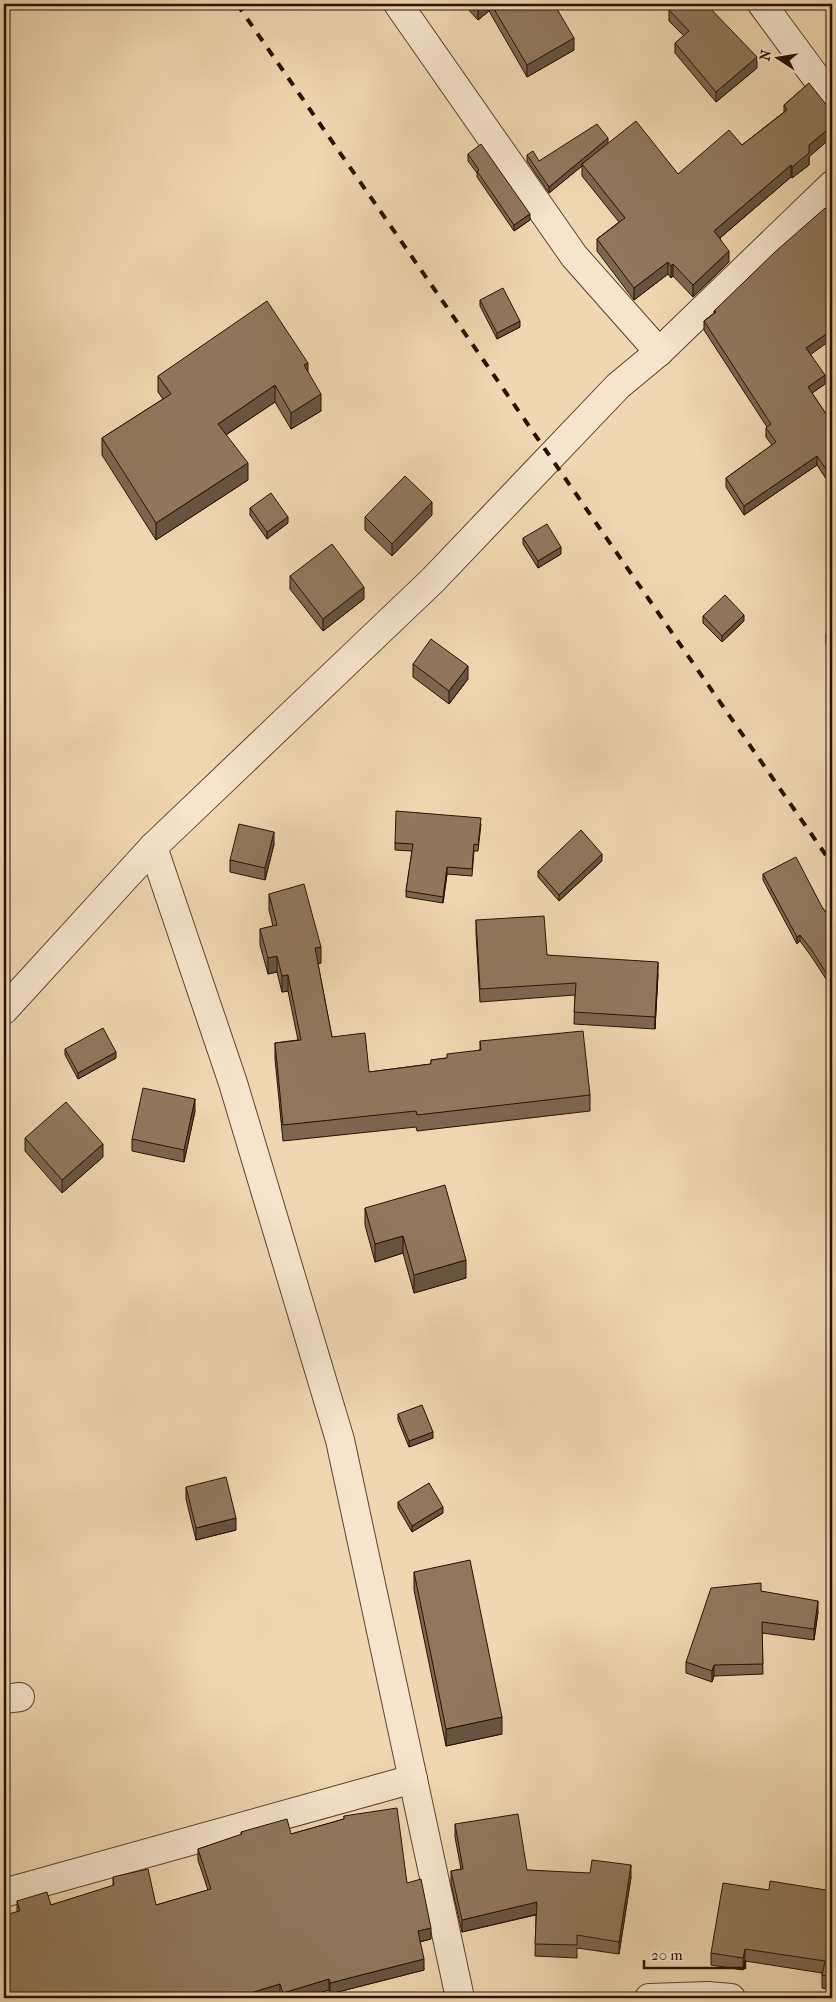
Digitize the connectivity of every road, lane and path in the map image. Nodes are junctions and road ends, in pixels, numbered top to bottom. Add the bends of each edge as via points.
1 (398, 4) edge
2 (762, 4) edge
3 (832, 99) edge
4 (832, 185) edge
5 (659, 352) junction
6 (153, 847) junction
7 (4, 1010) edge
8 (413, 1779) junction
9 (4, 1893) edge
10 (460, 1998) edge
11 (649, 1998) edge
12 (716, 1998) edge

1 - 5 street via 574,256
2 - 3 street
4 - 5 street
5 - 6 street via 618,386 432,580
6 - 7 street
6 - 8 street via 233,1083 340,1440
8 - 9 street
8 - 10 street
11 - 12 street

